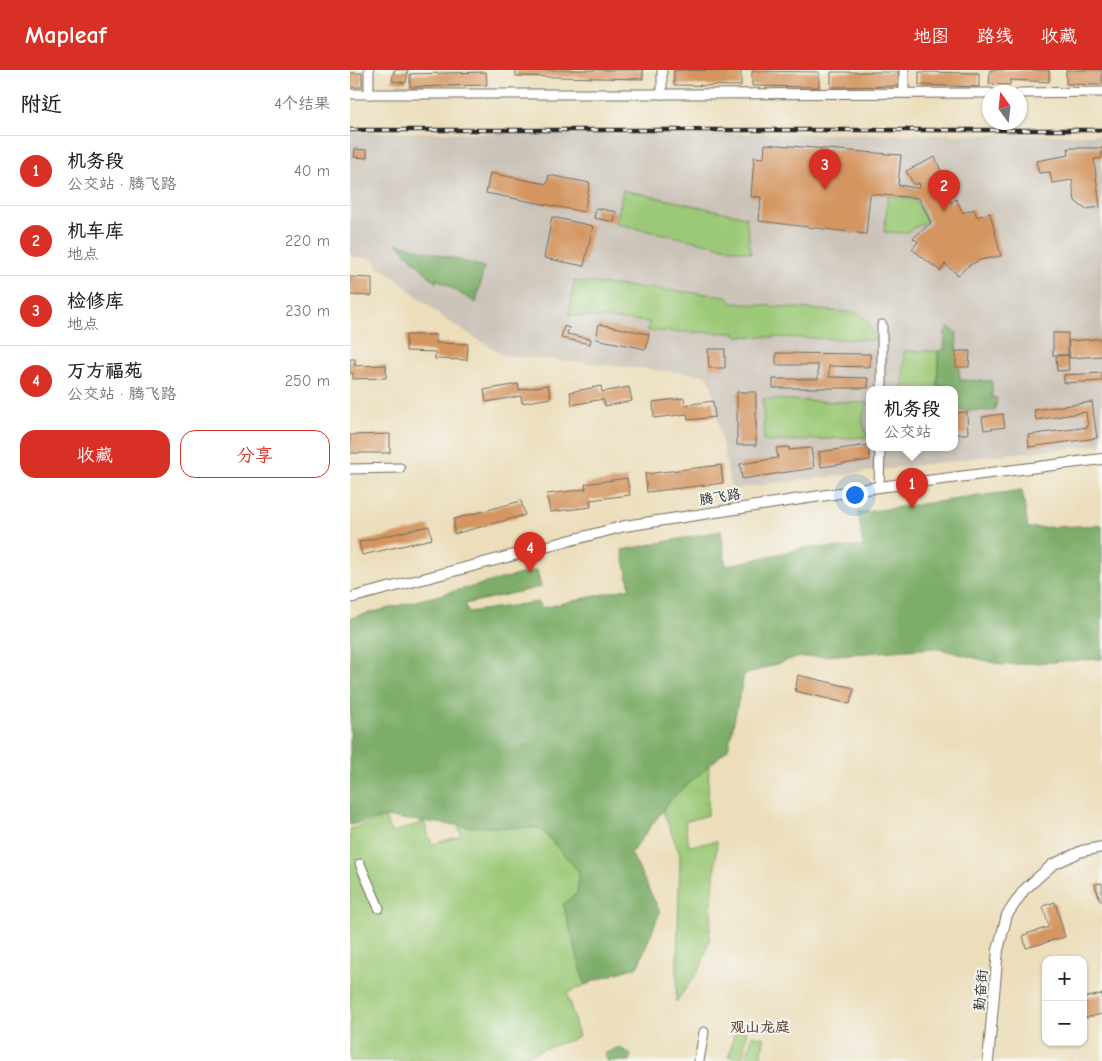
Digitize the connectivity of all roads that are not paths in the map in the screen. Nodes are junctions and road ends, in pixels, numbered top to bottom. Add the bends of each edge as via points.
1 (369, 70) edge
2 (662, 70) edge
3 (904, 70) edge
4 (1102, 92) edge
5 (904, 93) junction
6 (982, 93) edge
7 (1027, 93) edge
8 (350, 94) edge
9 (369, 94) junction
10 (662, 94) junction
11 (882, 325) dead end
12 (882, 386) edge
13 (880, 451) edge
14 (1102, 459) edge
15 (400, 468) dead end
16 (350, 469) edge
17 (879, 487) junction
18 (350, 598) edge
19 (1102, 847) edge
20 (360, 864) dead end
21 (379, 908) dead end
22 (704, 1032) dead end
23 (699, 1061) edge
24 (988, 1061) edge

1 - 9 street
2 - 10 street
3 - 5 street
4 - 7 street
5 - 6 street
5 - 10 street
8 - 9 street
9 - 10 street
11 - 12 street
13 - 17 street
14 - 17 street, 腾飞路
15 - 16 street
17 - 18 street, 腾飞路 via 625,526
19 - 24 street, 勤奋街 via 1082,851 1052,865 1024,890 1007,915 998,950
20 - 21 street
22 - 23 street

